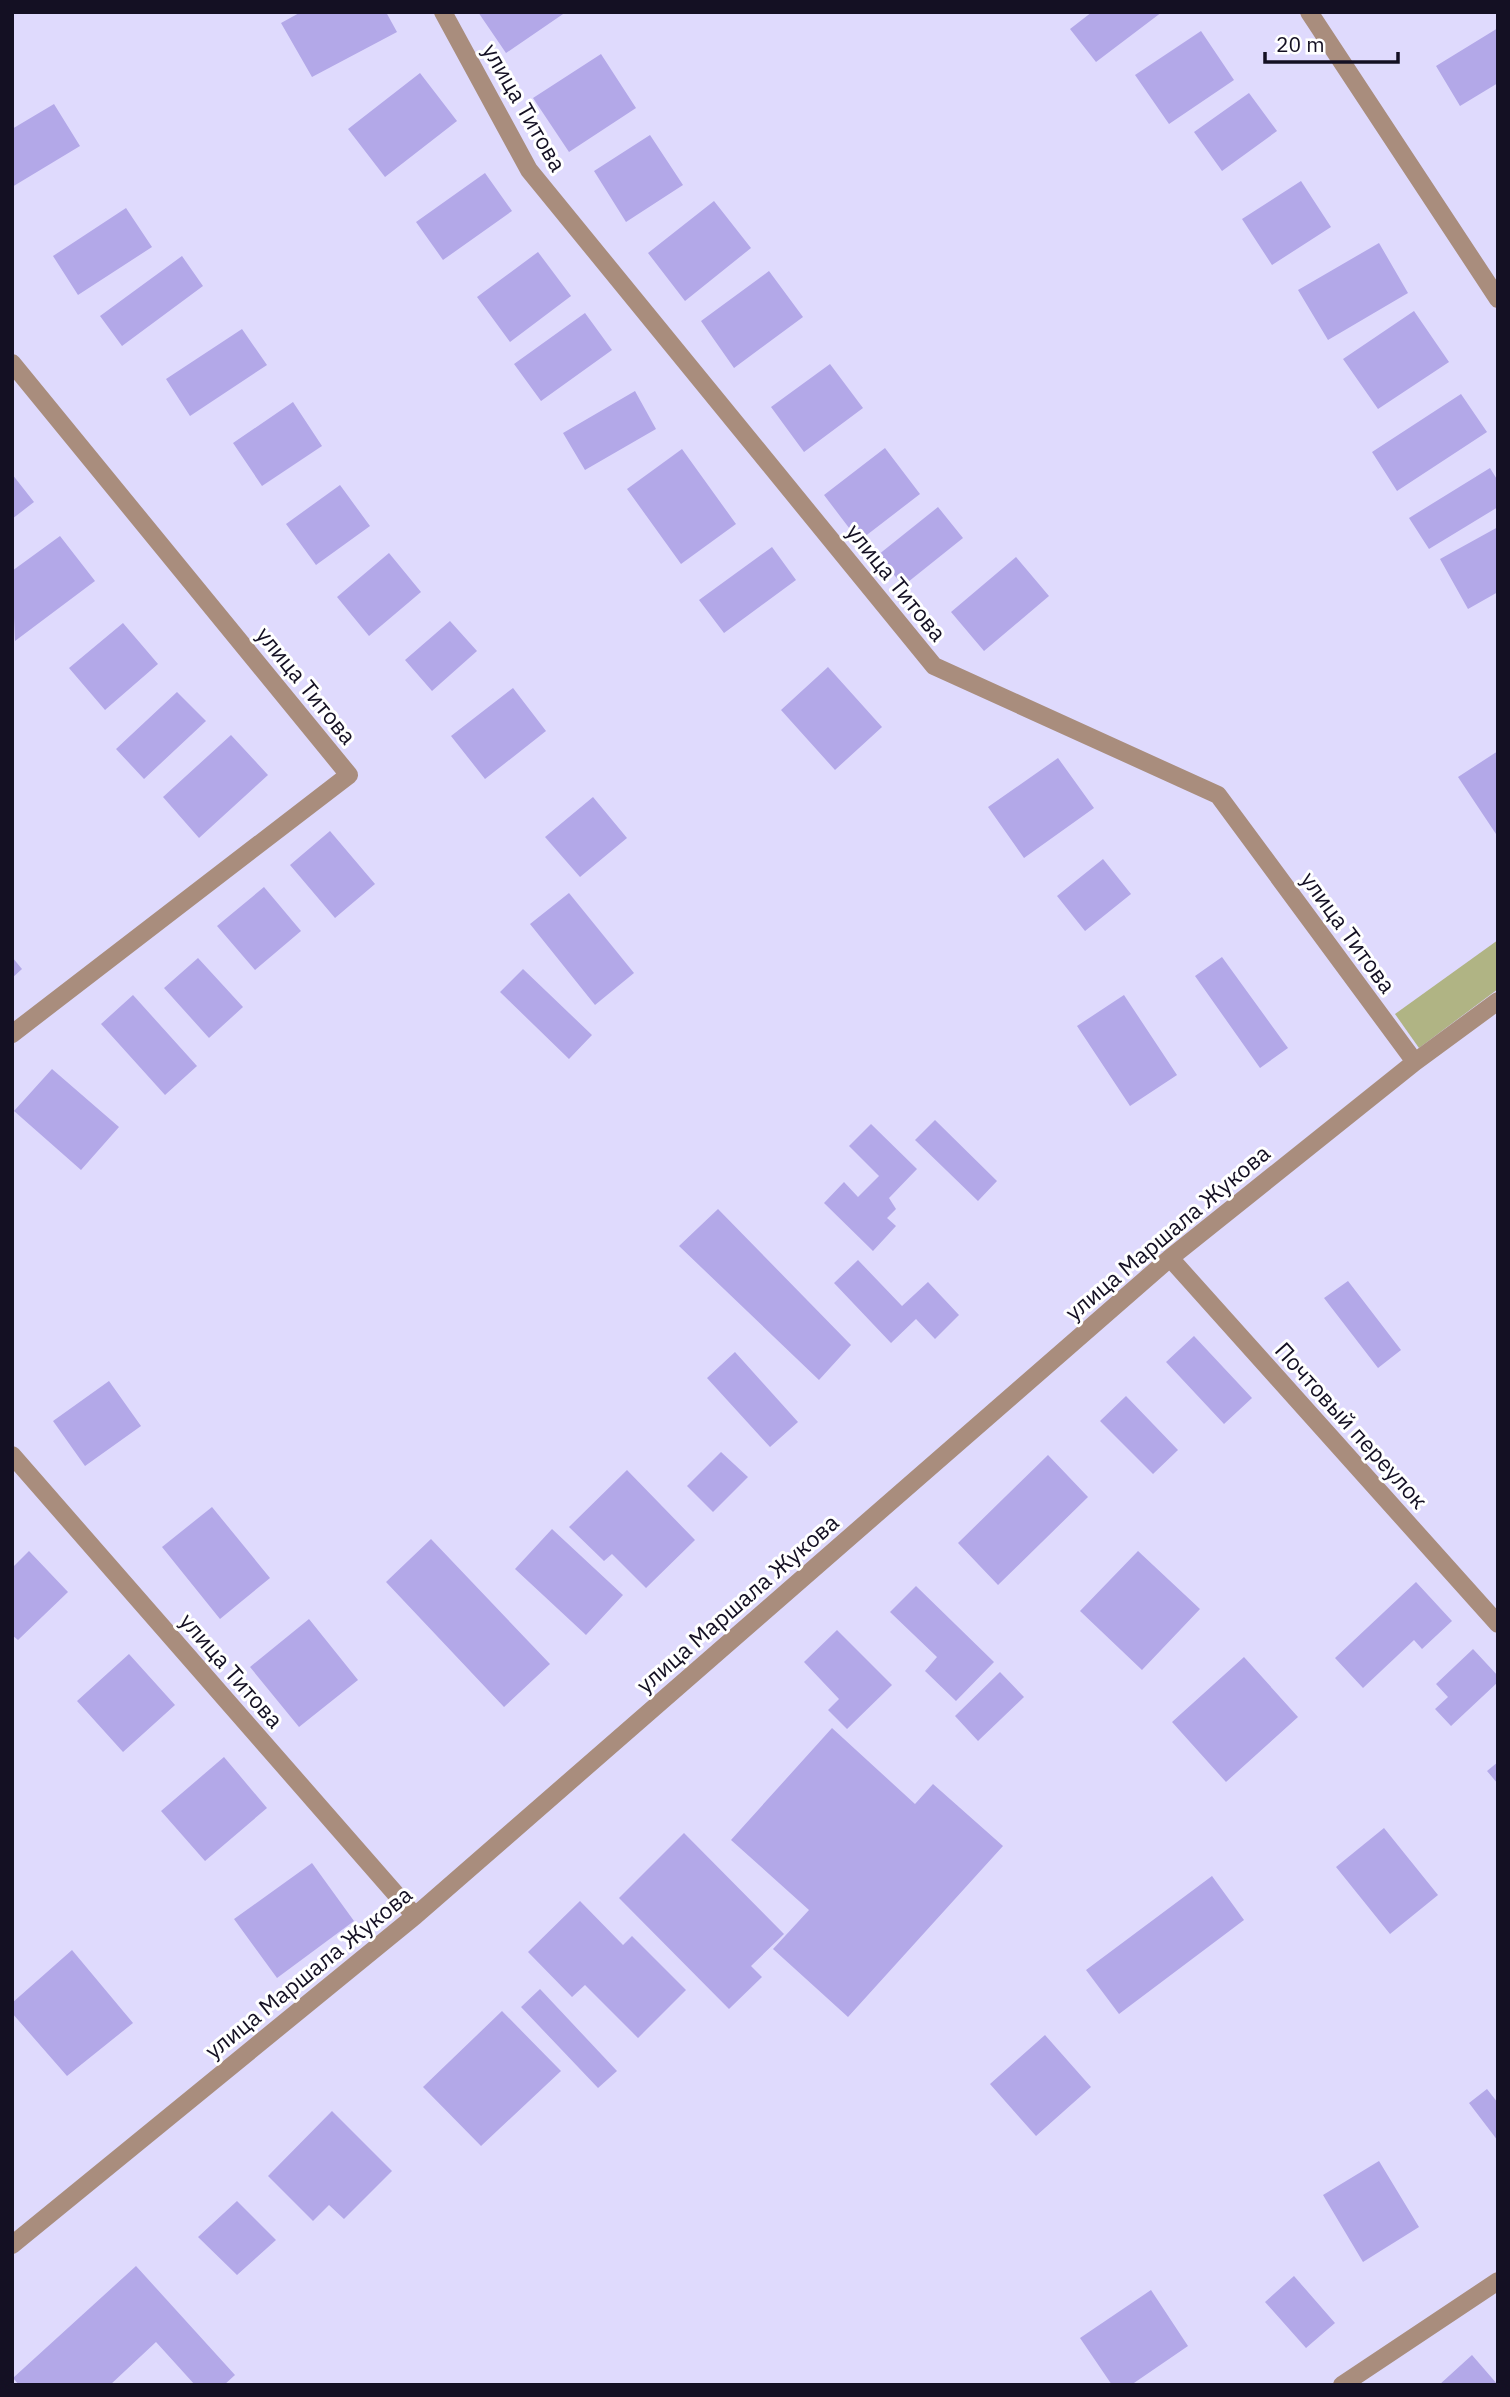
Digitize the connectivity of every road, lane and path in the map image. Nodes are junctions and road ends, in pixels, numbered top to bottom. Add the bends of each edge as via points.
1 (443, 12) edge
2 (1309, 12) edge
3 (1498, 299) edge
4 (12, 363) edge
5 (1498, 1001) edge
6 (12, 1034) edge
7 (1415, 1062) junction
8 (1170, 1258) junction
9 (12, 1455) edge
10 (1498, 1624) edge
11 (415, 1916) junction
12 (12, 2245) edge
13 (1498, 2281) edge
14 (1342, 2385) edge

1 - 7 street, улица Титова via 528,170 934,666 1218,795
2 - 3 street
4 - 6 street, улица Титова via 349,775
5 - 7 street, улица Маршала Жукова
7 - 8 street, улица Маршала Жукова
8 - 10 street, Почтовый переулок
8 - 11 street, улица Маршала Жукова
9 - 11 street, улица Титова
11 - 12 street, улица Маршала Жукова
13 - 14 street

